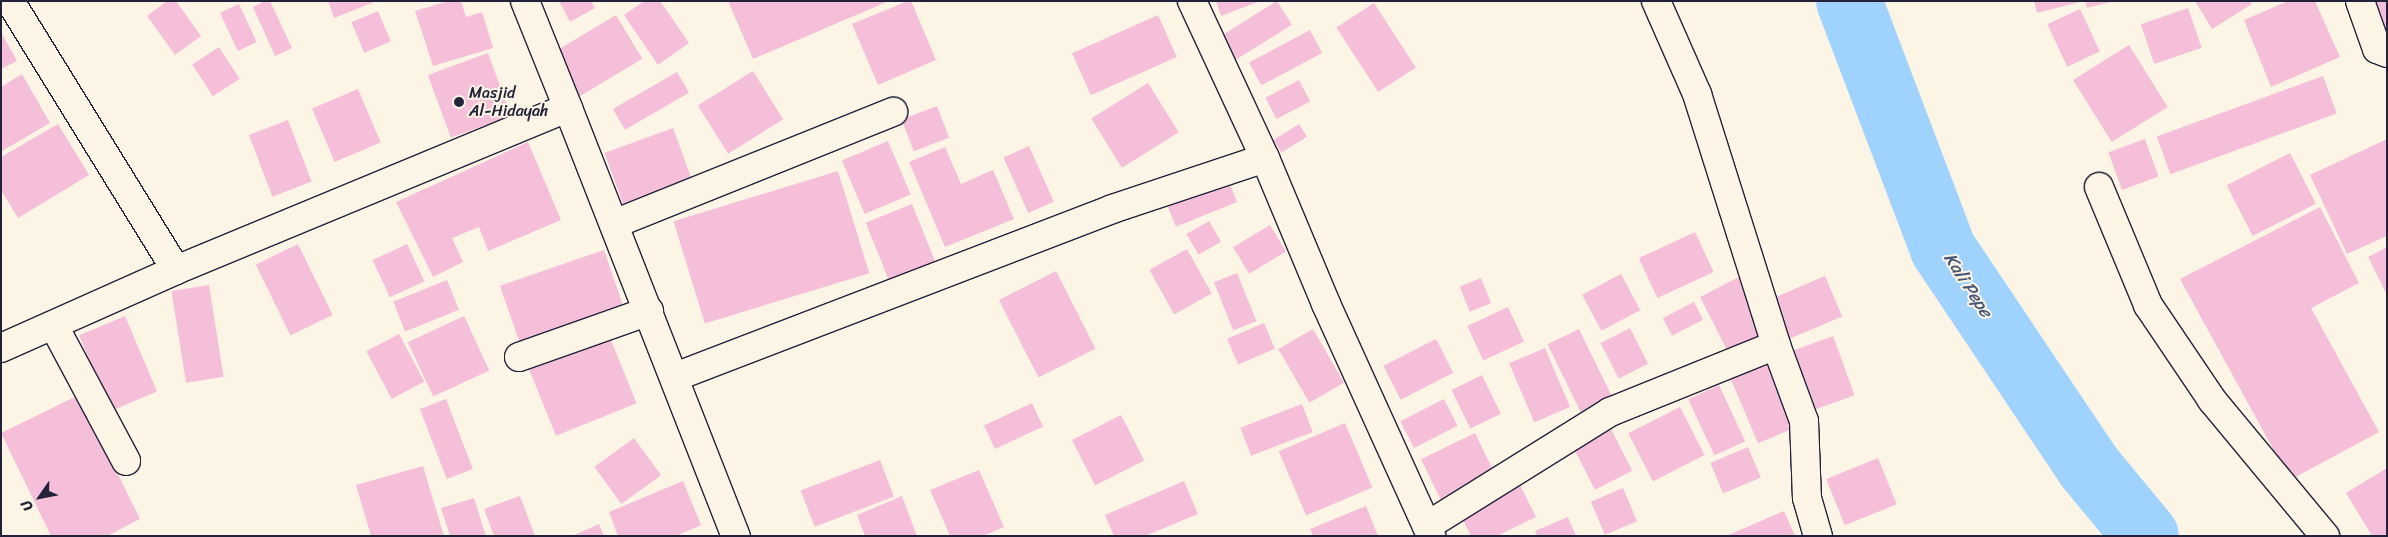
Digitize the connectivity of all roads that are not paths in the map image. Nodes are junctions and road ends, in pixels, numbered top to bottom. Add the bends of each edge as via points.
1 (525, 1) edge
2 (1192, 1) edge
3 (1656, 1) edge
4 (2360, 1) edge
5 (20, 4) edge
6 (2387, 53) edge
7 (568, 108) junction
8 (893, 112) dead end
9 (1265, 158) junction
10 (2099, 188) dead end
11 (614, 224) junction
12 (176, 270) junction
13 (649, 311) junction
14 (54, 326) junction
15 (1776, 346) junction
16 (1, 348) edge
17 (520, 357) dead end
18 (675, 377) junction
19 (126, 462) dead end
20 (1429, 531) edge
21 (736, 536) edge
22 (1818, 536) edge
23 (2325, 536) edge

1 - 7 street
2 - 9 street
3 - 15 street via 1697,94
4 - 6 street via 2377,49
5 - 12 street
7 - 11 street
7 - 12 street
8 - 11 street
9 - 18 street via 1112,209
9 - 20 street via 1326,304
10 - 23 street via 2148,305 2212,400
11 - 13 street
12 - 14 street
13 - 17 street
13 - 18 street
14 - 16 street
14 - 19 street
15 - 20 street via 1610,412
15 - 22 street via 1804,421 1807,498
18 - 21 street

